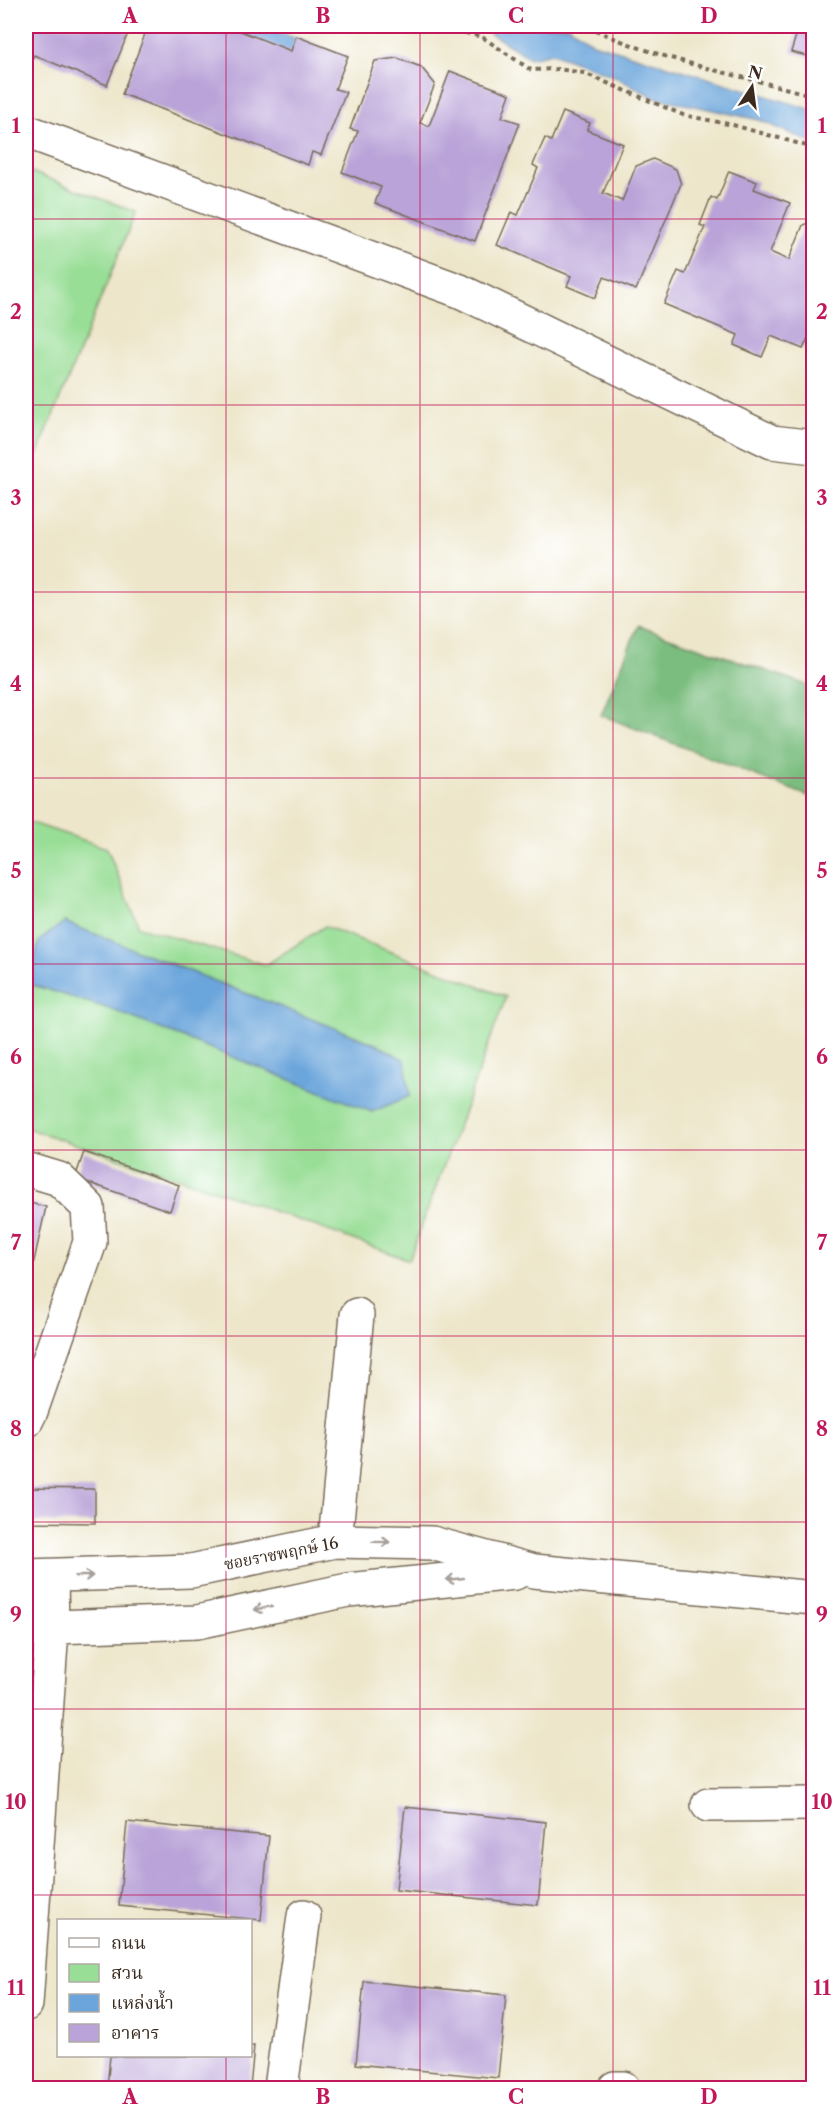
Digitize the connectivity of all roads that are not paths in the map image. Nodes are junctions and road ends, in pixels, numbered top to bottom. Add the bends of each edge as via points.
1 (26, 131) edge
2 (813, 447) edge
3 (26, 1169) edge
4 (357, 1315) dead end
5 (26, 1421) edge
6 (335, 1541) junction
7 (534, 1571) junction
8 (38, 1577) edge
9 (813, 1598) edge
10 (38, 1628) edge
11 (813, 1804) edge
12 (708, 1805) dead end
13 (304, 1916) dead end
14 (26, 2004) edge
15 (281, 2088) edge

1 - 2 street via 460,291 772,442
3 - 5 street via 59,1179 88,1207 90,1242
4 - 6 street
6 -> 7 street, ซอยราชพฤกษ์ 16 via 432,1543
8 -> 6 street, ซอยราชพฤกษ์ 16 via 191,1571
7 - 9 street, ซอยราชพฤกษ์ 16
7 -> 10 street, ซอยราชพฤกษ์ 16 via 348,1590 197,1622
8 - 10 street
10 - 14 street
11 - 12 street
13 - 15 street

